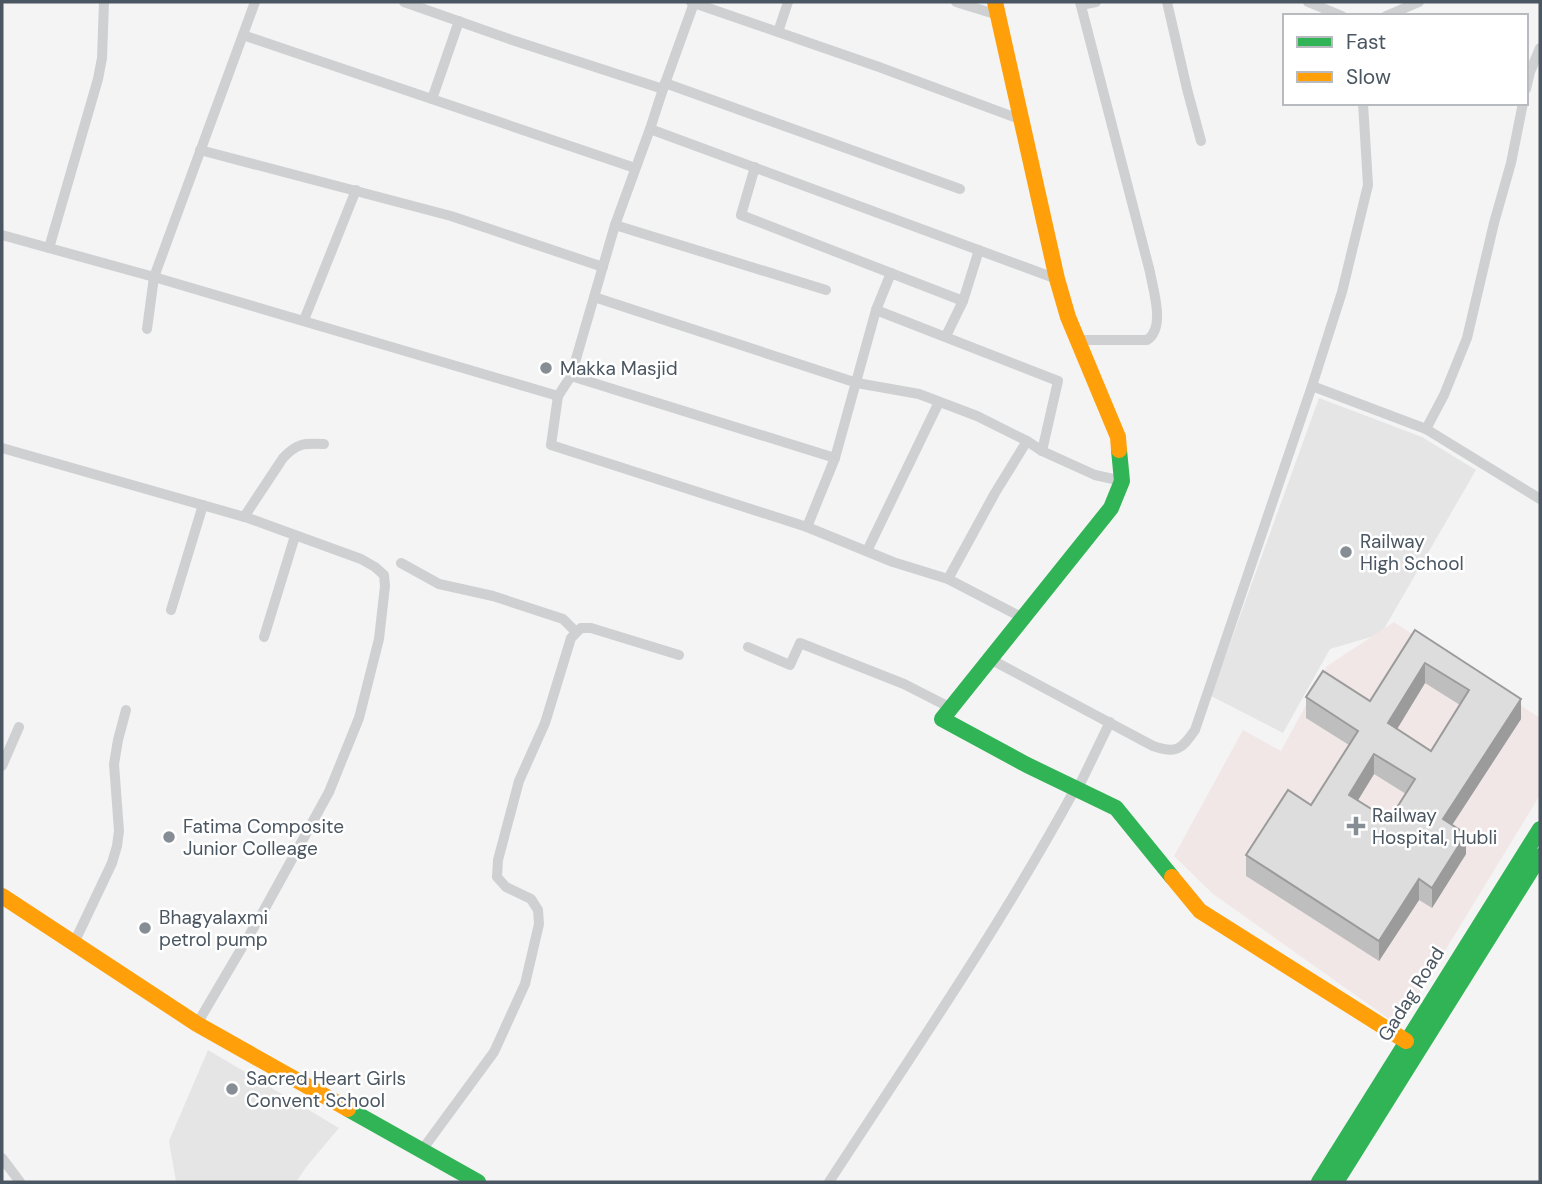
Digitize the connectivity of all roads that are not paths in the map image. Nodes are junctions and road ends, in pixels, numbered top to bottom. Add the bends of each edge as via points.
1 (104, 2) edge
2 (255, 2) edge
3 (404, 2) edge
4 (693, 2) edge
5 (788, 2) edge
6 (956, 2) edge
7 (1096, 2) edge
8 (1167, 2) edge
9 (1308, 2) edge
10 (1419, 2) edge
11 (1081, 3) edge
12 (997, 8) edge
13 (1337, 14) edge
14 (1391, 14) edge
15 (459, 21) junction
16 (778, 32) junction
17 (243, 35) junction
18 (1540, 48) edge
19 (1528, 80) edge
20 (664, 86) junction
21 (432, 100) junction
22 (1363, 105) edge
23 (1523, 105) edge
24 (1022, 120) junction
25 (650, 129) junction
26 (1201, 141) dead end
27 (200, 150) junction
28 (755, 167) junction
29 (635, 168) junction
30 (960, 189) dead end
31 (356, 190) junction
32 (615, 225) junction
33 (2, 235) edge
34 (49, 248) junction
35 (979, 250) junction
36 (603, 267) junction
37 (891, 273) junction
38 (154, 276) junction
39 (1057, 279) junction
40 (826, 290) dead end
41 (594, 297) junction
42 (963, 301) junction
43 (876, 310) junction
44 (304, 320) junction
45 (146, 329) dead end
46 (946, 336) junction
47 (1077, 341) junction
48 (571, 376) junction
49 (857, 383) junction
50 (1312, 386) junction
51 (558, 396) junction
52 (939, 402) junction
53 (1426, 429) junction
54 (1027, 441) junction
55 (324, 444) dead end
56 (2, 448) edge
57 (1042, 450) junction
58 (835, 458) junction
59 (1122, 481) junction
60 (1540, 499) edge
61 (203, 505) junction
62 (244, 517) junction
63 (807, 527) junction
64 (295, 536) junction
65 (867, 551) junction
66 (401, 562) dead end
67 (948, 579) junction
68 (171, 610) dead end
69 (1023, 618) junction
70 (576, 632) junction
71 (264, 637) dead end
72 (748, 647) dead end
73 (679, 655) dead end
74 (990, 659) junction
75 (951, 708) junction
76 (125, 710) dead end
77 (1110, 722) junction
78 (19, 727) dead end
79 (2, 766) edge
80 (1075, 789) junction
81 (1540, 829) edge
82 (1540, 856) edge
83 (2, 896) edge
84 (74, 943) junction
85 (197, 1024) junction
86 (1406, 1041) junction
87 (422, 1150) junction
88 (2, 1158) edge
89 (20, 1182) edge
90 (478, 1182) edge
91 (829, 1182) edge
92 (1319, 1182) edge
93 (1336, 1182) edge

1 - 34 street via 99,79
2 - 17 street
3 - 15 street
4 - 16 street
4 - 20 street
5 - 16 street
6 - 12 street
7 - 11 street
8 - 26 street
9 - 13 street
10 - 14 street
11 - 47 street via 1150,272 1157,318 1156,331 1147,340
12 - 24 main road
15 - 20 street
15 - 21 street
16 - 24 street
17 - 21 street
17 - 27 street
18 - 19 street
20 - 25 street
20 - 30 street
21 - 29 street
22 - 50 street via 1368,185 1342,292
23 - 53 street via 1466,338
24 - 39 main road
25 - 28 street
25 - 29 street
27 - 31 street
27 - 38 street
28 - 35 street
28 - 37 street via 741,215
29 - 32 street
31 - 36 street
31 - 44 street
32 - 36 street
32 - 40 street
33 - 34 street
34 - 38 street
35 - 39 street
35 - 42 street
36 - 41 street
37 - 42 street
37 - 43 street
38 - 44 street
38 - 45 street
39 - 47 main road
41 - 48 street
41 - 49 street
42 - 46 street
43 - 46 street
43 - 49 street
44 - 51 street
46 - 57 street via 1058,381
47 - 59 main road via 1118,437
48 - 51 street
48 - 58 street
49 - 52 street
49 - 58 street
50 - 53 street
50 - 77 street via 1195,730 1176,750 1164,750
51 - 63 street via 551,444
52 - 54 street
52 - 65 street
53 - 60 street
54 - 57 street
54 - 67 street
55 - 62 street via 305,443 289,451
56 - 61 street
57 - 59 street via 1095,475
58 - 63 street
59 - 69 main road via 1111,508
61 - 62 street
61 - 68 street
62 - 64 street
63 - 65 street
64 - 71 street
64 - 85 street via 360,559 384,575 379,639 359,718 329,792
65 - 67 street
66 - 70 street via 439,584 563,619
67 - 69 street
69 - 74 main road
70 - 73 street via 591,628
70 - 87 street via 545,723 519,781 498,860 496,877 531,899 538,910 525,984 494,1052
72 - 75 street via 790,665 800,643
74 - 75 main road
74 - 77 street
75 - 80 main road via 942,719
76 - 84 street via 114,764 117,846
77 - 80 street
78 - 79 street
80 - 86 main road via 1115,808 1200,911
80 - 91 street via 985,942
81 - 86 main road, Gadag Road
82 - 93 main road, Gadag Road
83 - 84 main road
84 - 85 main road
85 - 87 main road
86 - 92 main road, Gadag Road
87 - 90 main road
88 - 89 street

